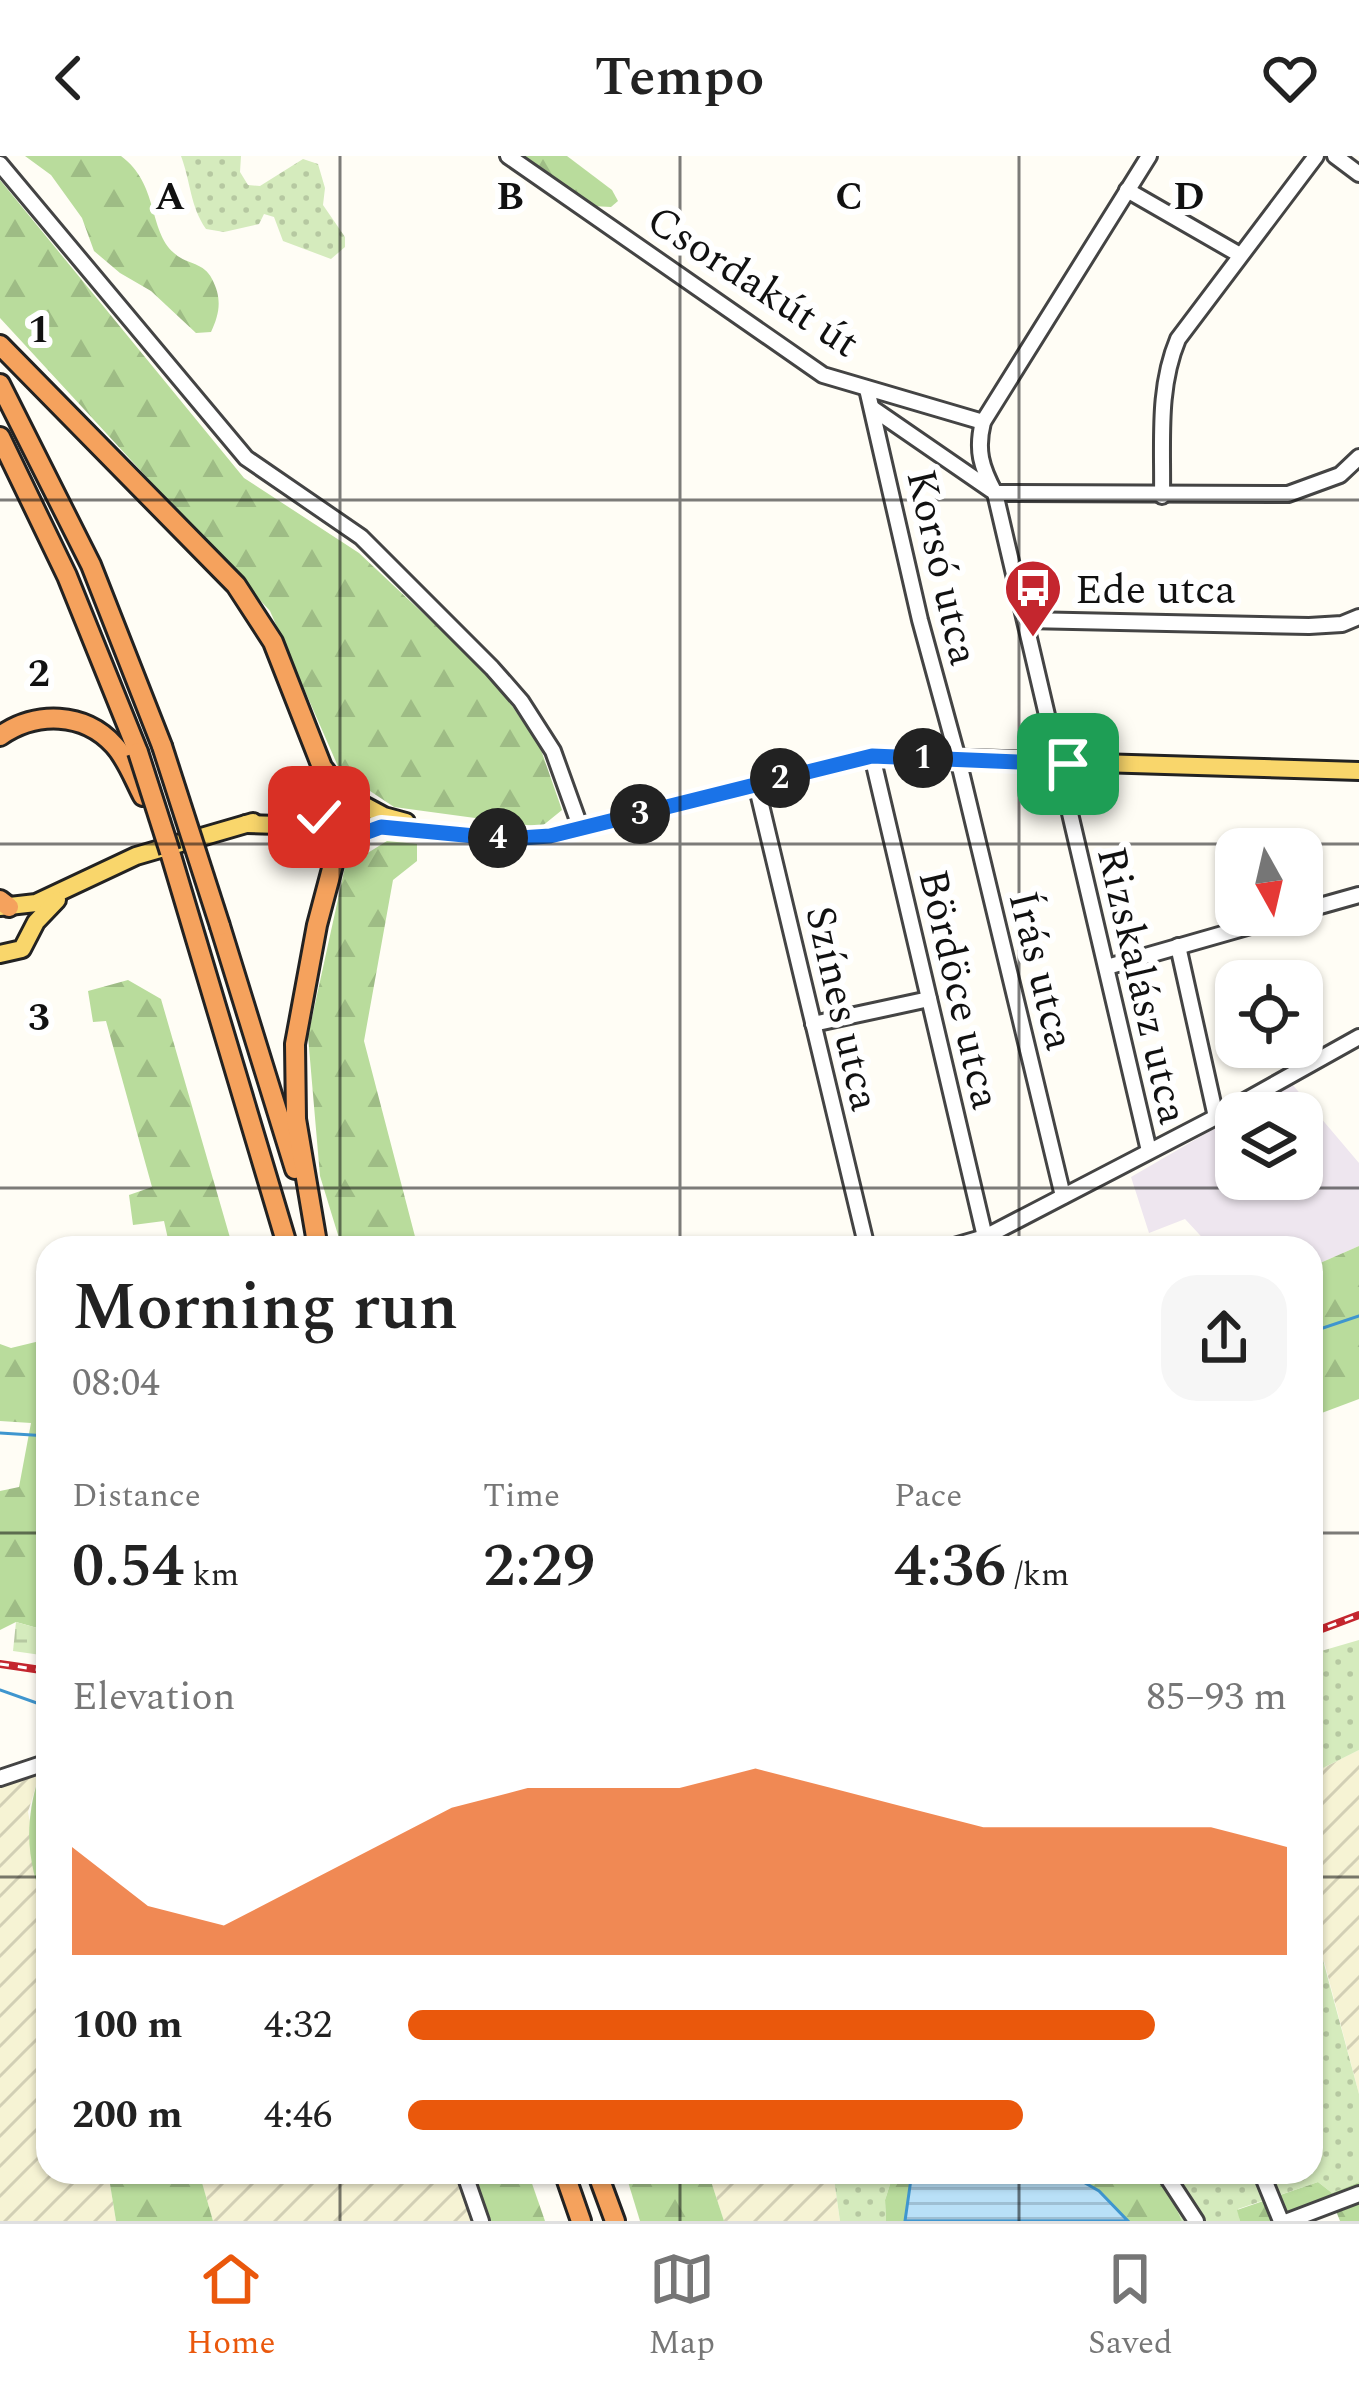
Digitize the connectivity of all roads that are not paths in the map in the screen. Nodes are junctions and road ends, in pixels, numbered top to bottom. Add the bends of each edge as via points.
1 (508, 156) edge
2 (1149, 156) edge
3 (1335, 156) edge
4 (1314, 157) edge
5 (0, 164) edge
6 (1359, 174) edge
7 (1127, 190) junction
8 (1240, 255) junction
9 (0, 345) edge
10 (0, 384) edge
11 (867, 389) junction
12 (872, 408) junction
13 (983, 422) junction
14 (0, 437) edge
15 (1359, 457) edge
16 (995, 493) junction
17 (1162, 496) junction
18 (1359, 617) edge
19 (1026, 620) junction
20 (0, 736) edge
21 (872, 756) junction
22 (958, 759) junction
23 (1058, 764) junction
24 (1359, 772) edge
25 (756, 784) junction
26 (343, 794) junction
27 (364, 805) junction
28 (320, 810) junction
29 (246, 824) junction
30 (581, 829) junction
31 (436, 830) junction
32 (322, 831) junction
33 (355, 837) junction
34 (170, 852) junction
35 (66, 891) junction
36 (1359, 896) edge
37 (1323, 905) edge
38 (6, 906) edge
39 (30, 932) junction
40 (1215, 936) edge
41 (1178, 946) junction
42 (0, 954) edge
43 (1107, 967) junction
44 (929, 999) junction
45 (814, 1024) junction
46 (1359, 1037) edge
47 (1262, 1092) edge
48 (1215, 1113) edge
49 (1215, 1118) edge
50 (1149, 1151) junction
51 (1064, 1196) junction
52 (284, 1236) edge
53 (315, 1236) edge
54 (316, 1236) edge
55 (864, 1236) edge
56 (985, 1236) edge
57 (987, 1236) edge
58 (36, 1767) edge
59 (0, 1778) edge
60 (468, 2184) edge
61 (568, 2184) edge
62 (601, 2184) edge
63 (1172, 2184) edge
64 (1267, 2184) edge
65 (1359, 2194) edge
66 (481, 2221) edge
67 (581, 2221) edge
68 (615, 2221) edge
69 (1196, 2221) edge
70 (1285, 2221) edge

1 - 11 street, Csordakút út via 823,375
2 - 7 street
3 - 6 street
4 - 8 street
5 - 30 street via 246,458 361,537 492,668 553,751
7 - 8 street
7 - 13 street
8 - 17 street via 1166,368
9 - 26 highway via 236,585 272,642 322,767
10 - 53 highway, bridge via 82,546 162,746
11 - 12 street, Korsó utca
11 - 13 street, Csordakút út
12 - 16 street
12 - 22 street, Korsó utca
13 - 16 street, Rizskalász utca via 977,446
14 - 34 highway, bridge via 67,575
15 - 17 street via 1340,476 1288,494
16 - 17 street
16 - 19 street, Rizskalász utca
18 - 19 street via 1309,626
19 - 23 street, Rizskalász utca
20 - 34 highway, bridge via 49,718 89,726 124,757
21 - 22 main road
21 - 25 main road
21 - 44 street, Bördöce utca
22 - 23 main road
22 - 51 street, Írás utca
23 - 24 main road
23 - 43 street, Rizskalász utca
25 - 30 main road
25 - 45 street, Színes utca
26 - 27 main road
26 - 28 main road
27 - 31 main road
27 - 33 main road via 368,819
28 - 29 main road
28 - 32 main road
29 - 32 main road
29 - 35 main road via 136,856
30 - 31 main road via 524,839
31 - 33 main road via 381,827
32 - 33 main road via 333,840
33 - 54 highway via 330,874 295,1044 296,1119
34 - 52 highway
35 - 38 main road
35 - 39 main road
36 - 37 street
38 - 39 main road via 24,916
39 - 42 main road via 22,949
40 - 41 street
41 - 43 street
41 - 48 street
43 - 50 street, Rizskalász utca
44 - 45 street
44 - 56 street, Bördöce utca
45 - 55 street, Színes utca
46 - 47 street
49 - 50 street
50 - 51 street
51 - 57 street
58 - 59 street
60 - 66 street
61 - 67 highway
62 - 68 highway
63 - 69 street
64 - 70 street
65 - 70 street

